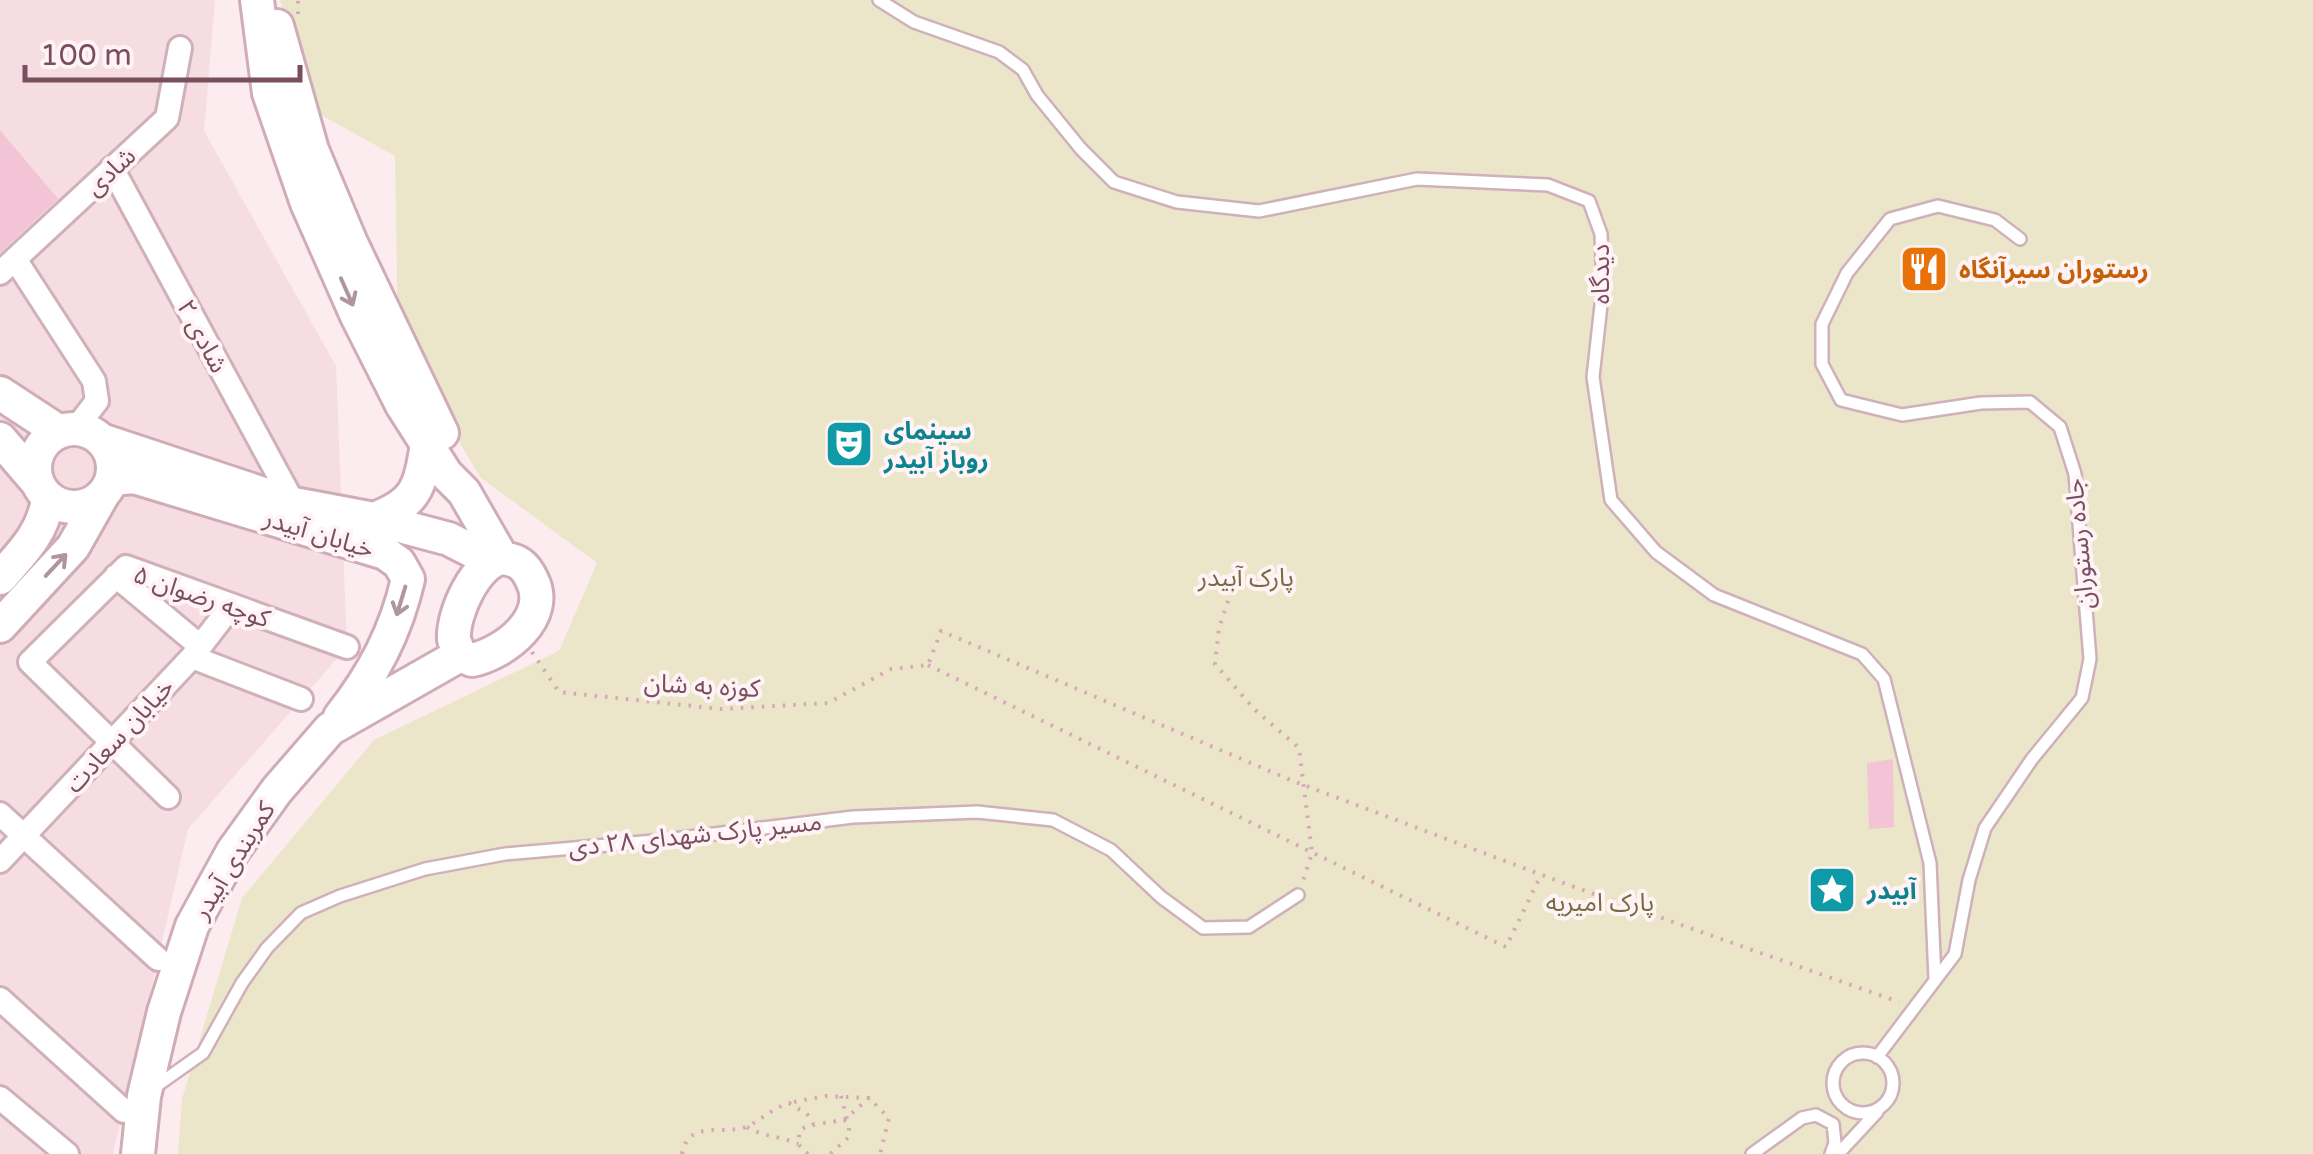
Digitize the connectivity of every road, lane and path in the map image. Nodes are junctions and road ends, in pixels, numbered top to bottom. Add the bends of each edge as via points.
1 (257, 0) edge
2 (278, 0) edge
3 (879, 0) edge
4 (180, 48) dead end
5 (112, 168) junction
6 (2020, 238) dead end
7 (8, 266) edge
8 (0, 392) edge
9 (79, 434) junction
10 (0, 439) edge
11 (427, 444) junction
12 (107, 488) junction
13 (43, 490) junction
14 (464, 492) junction
15 (294, 504) junction
16 (374, 520) junction
17 (496, 559) junction
18 (1238, 571) dead end
19 (116, 576) junction
20 (0, 578) edge
21 (232, 605) junction
22 (0, 626) edge
23 (519, 634) junction
24 (348, 647) dead end
25 (196, 651) junction
26 (460, 655) junction
27 (928, 665) junction
28 (302, 699) dead end
29 (330, 729) junction
30 (111, 744) junction
31 (1305, 786) junction
32 (168, 798) dead end
33 (0, 814) edge
34 (23, 837) junction
35 (1312, 853) junction
36 (0, 861) edge
37 (1542, 875) junction
38 (1298, 895) joint
39 (158, 959) dead end
40 (1935, 979) junction
41 (0, 999) edge
42 (1913, 1007) junction
43 (1877, 1057) junction
44 (840, 1096) junction
45 (0, 1098) edge
46 (870, 1098) junction
47 (134, 1103) junction
48 (789, 1103) junction
49 (1884, 1106) junction
50 (846, 1119) junction
51 (812, 1124) junction
52 (747, 1126) junction
53 (798, 1144) junction
54 (803, 1153) edge
55 (68, 1154) edge
56 (138, 1154) edge
57 (682, 1154) edge
58 (830, 1154) edge
59 (880, 1154) edge
60 (1752, 1154) edge
61 (1834, 1154) edge

1 -> 11 main road via 269,93 308,203 357,316
2 - 14 main road via 278,30 312,150 464,474
3 - 40 lane, دیدگاه via 914,22 999,52 1022,70 1114,182 1176,202 1259,211 1417,179 1548,185 1589,201 1601,234 1593,377 1611,500 1656,552 1714,595 1862,654 1884,679 1930,862
4 - 5 street, شادی via 167,118
5 - 7 street, شادی
5 - 15 street, شادی ۲
6 - 40 lane, جاده رستوران via 1995,220 1938,206 1890,219 1847,273 1822,324 1822,364 1841,400 1902,415 2030,402 2060,427 2075,474 2090,659 2082,698 1985,828 1955,954
7 - 9 street via 94,380 96,401
8 - 9 main road, خیابان آبیدر
9 - 12 main road via 110,452
9 - 13 main road via 40,447 34,470
9 - 15 main road, خیابان آبیدر
10 - 13 main road
11 - 14 main road
11 - 16 main road via 415,493 399,510
12 - 13 main road via 92,503 70,507
22 -> 12 main road via 73,547
12 -> 29 main road, خیابان آبیدر via 134,478 385,552 399,563 408,579 387,646
13 - 20 main road via 46,511 31,543
14 - 17 main road
15 - 16 main road, خیابان آبیدر
16 - 17 main road, خیابان آبیدر
17 - 23 main road via 516,560 537,590 537,604
17 - 26 main road via 477,573 458,618 454,640
18 - 31 path via 1215,664 1299,748
19 - 21 street, کوچه رضوان ۵ via 126,567
19 - 25 street
19 - 30 street, کوچه رضوان ۵ via 30,662
21 - 24 street, کوچه رضوان ۵
21 - 25 street, خیابان سعادت
23 - 26 main road via 484,658
23 - 27 path, کوزه به شان via 559,692 721,708 828,703 891,669
25 - 28 street
25 - 30 street, خیابان سعادت
26 - 29 main road, کمربندی آبیدر
27 - 31 path via 942,631
27 - 35 path
29 - 47 main road, کمربندی آبیدر via 233,851 192,926
30 - 32 street
30 - 34 street, خیابان سعادت
31 - 35 path
31 - 37 path
33 - 34 street
34 - 36 street, خیابان سعادت
34 - 39 street
35 - 37 path via 1506,947
35 - 38 path
37 - 42 path
38 - 47 lane, مسیر پارک شهدای ۲۸ دی via 1249,927 1203,928 1111,850 1053,820 977,812 853,816 489,857 425,869 301,913 266,948 203,1053
40 - 42 lane, جاده رستوران
41 - 47 street
42 - 43 lane, جاده رستوران
43 - 49 lane via 1892,1080
43 - 49 lane via 1858,1054 1840,1064 1834,1093 1857,1113
44 - 46 path
44 - 48 path
44 - 50 path
45 - 55 street
46 - 50 path
46 - 59 path via 889,1118
47 - 56 main road, کمربندی آبیدر
48 - 51 path
48 - 52 path
49 - 61 lane
50 - 51 path
50 - 58 path via 848,1137
51 - 53 path via 800,1130
52 - 53 path
52 - 57 path via 702,1130 687,1140
53 - 54 path
60 - 61 lane via 1816,1115 1833,1124

